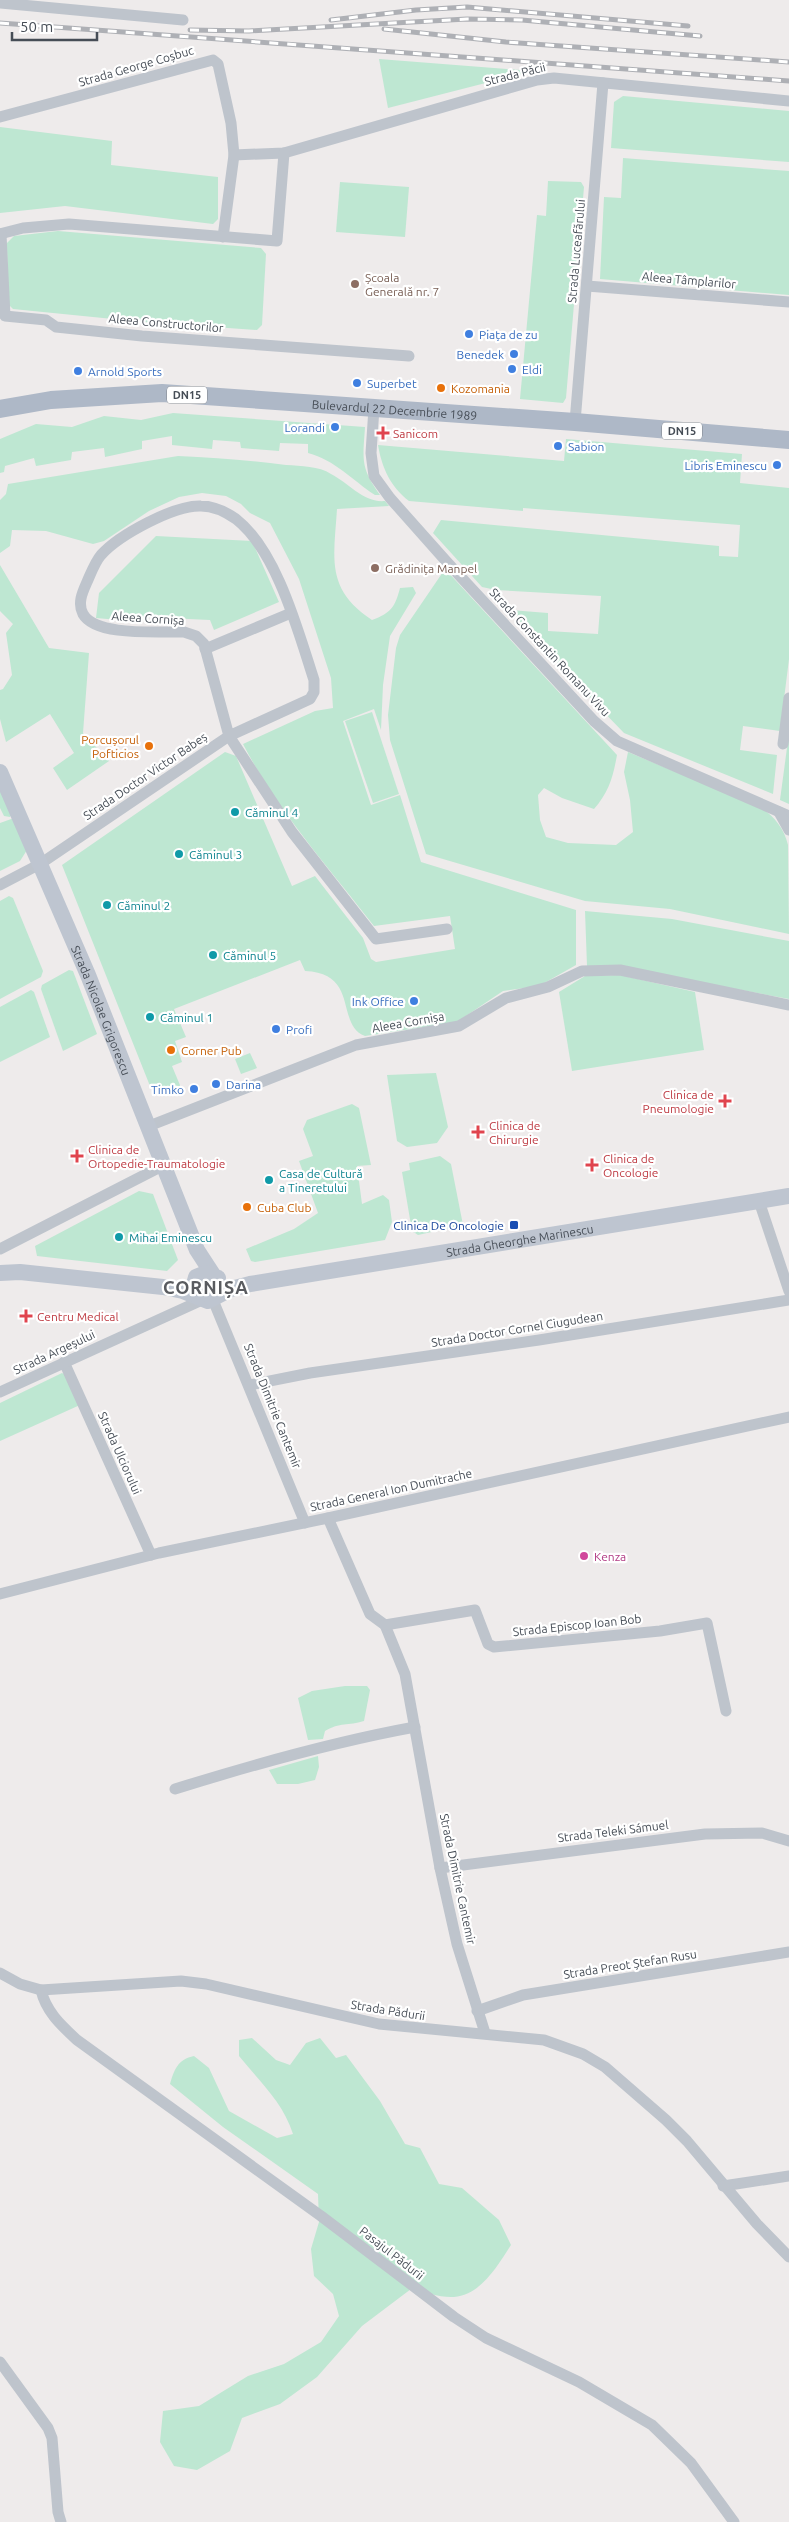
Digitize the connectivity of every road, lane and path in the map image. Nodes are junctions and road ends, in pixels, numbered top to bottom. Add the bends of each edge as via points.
1 (0, 3) edge
2 (183, 20) dead end
3 (603, 83) junction
4 (789, 101) edge
5 (0, 116) edge
6 (284, 153) junction
7 (234, 155) junction
8 (0, 234) edge
9 (223, 237) junction
10 (587, 286) junction
11 (789, 302) edge
12 (410, 356) dead end
13 (374, 408) junction
14 (0, 409) edge
15 (575, 422) junction
16 (789, 440) edge
17 (291, 613) junction
18 (205, 649) junction
19 (789, 698) edge
20 (310, 699) joint
21 (228, 736) junction
22 (783, 744) dead end
23 (0, 772) edge
24 (784, 814) edge
25 (789, 830) edge
26 (40, 864) junction
27 (0, 885) edge
28 (447, 929) dead end
29 (789, 1005) edge
30 (149, 1126) junction
31 (164, 1165) junction
32 (789, 1196) edge
33 (758, 1201) junction
34 (0, 1249) edge
35 (0, 1273) edge
36 (205, 1277) junction
37 (250, 1284) junction
38 (162, 1287) junction
39 (789, 1291) edge
40 (208, 1298) junction
41 (789, 1300) edge
42 (64, 1362) junction
43 (250, 1385) junction
44 (0, 1392) edge
45 (789, 1416) edge
46 (328, 1518) junction
47 (305, 1523) junction
48 (151, 1555) junction
49 (0, 1581) edge
50 (3, 1593) edge
51 (385, 1625) junction
52 (726, 1711) dead end
53 (415, 1727) junction
54 (175, 1789) dead end
55 (789, 1841) edge
56 (440, 1868) junction
57 (789, 1952) edge
58 (0, 1973) edge
59 (41, 1990) junction
60 (478, 2011) junction
61 (485, 2033) junction
62 (789, 2176) edge
63 (723, 2186) junction
64 (789, 2257) edge
65 (0, 2362) edge
66 (61, 2522) edge
67 (734, 2522) edge

1 - 2 street
3 - 4 street, Strada Păcii
3 - 6 street, Strada Păcii via 554,78 537,80
3 - 10 street, Strada Luceafărului
5 - 7 street, Strada George Coșbuc via 210,59 218,64 231,122
6 - 7 street
6 - 9 street via 277,241
7 - 9 street, Strada George Coșbuc
8 - 9 street via 47,224 69,224
8 - 12 street, Aleea Constructorilor via 5,316 46,320 56,327
10 - 11 street, Aleea Tâmplarilor
10 - 15 street, Strada Luceafărului
13 - 14 main road, Bulevardul 22 Decembrie 1989 / DN15 via 162,393 51,400
13 - 15 main road, Bulevardul 22 Decembrie 1989 / DN15
13 - 24 street, Strada Constantin Romanu Vivu via 371,453 374,476 446,561 594,721 617,742
15 - 16 main road, Bulevardul 22 Decembrie 1989 / DN15
17 - 18 street
17 - 18 street, Aleea Cornișa via 259,544 237,520 212,507 182,508 119,539 100,556 80,601 83,614 91,622 117,630 184,632 196,636
17 - 20 street, Aleea Cornișa via 314,680
18 - 21 street
19 - 22 street
20 - 21 street, Strada Doctor Victor Babeș
21 - 26 street, Strada Doctor Victor Babeș
21 - 28 street via 292,832 376,939
23 - 26 main road, Strada Nicolae Grigorescu
24 - 25 street, Strada Constantin Romanu Vivu
26 - 27 street, Strada Doctor Victor Babeș
26 - 30 main road, Strada Nicolae Grigorescu
29 - 30 street, Aleea Cornișa via 620,970 582,971 544,989 506,998 453,1028 356,1045
30 - 31 main road, Strada Nicolae Grigorescu
31 - 34 street
31 - 36 main road, Strada Nicolae Grigorescu
32 - 33 main road, Strada Gheorghe Marinescu
33 - 37 main road, Strada Gheorghe Marinescu
33 - 39 street
35 - 38 main road via 20,1272
36 - 37 main road, Strada Gheorghe Marinescu
36 - 38 main road
36 - 40 main road via 193,1288
36 - 40 main road via 221,1286
37 - 40 main road, Strada Gheorghe Marinescu
38 - 40 main road
40 - 42 street, Strada Argeșului
40 - 43 street, Strada Dimitrie Cantemir
41 - 43 street, Strada Doctor Cornel Ciugudean via 310,1372
42 - 44 street, Strada Argeșului
42 - 48 street, Strada Ulciorului
43 - 47 street, Strada Dimitrie Cantemir
45 - 46 street, Strada General Ion Dumitrache
46 - 47 street, Strada General Ion Dumitrache
46 - 51 street, Strada Dimitrie Cantemir via 370,1614
47 - 48 street, Strada General Ion Dumitrache
48 - 50 street, Strada General Ion Dumitrache
49 - 50 street
51 - 52 street, Strada Episcop Ioan Bob via 476,1610 488,1644 494,1647 707,1623
51 - 53 street, Strada Dimitrie Cantemir via 405,1674
53 - 54 street via 346,1740
53 - 56 street, Strada Dimitrie Cantemir
55 - 56 street, Strada Teleki Sámuel via 762,1833 705,1834
56 - 60 street, Strada Dimitrie Cantemir via 457,1944
57 - 60 street, Strada Preot Ștefan Rusu via 523,1995
58 - 59 street, Strada Pădurii via 20,1984
59 - 61 street, Strada Pădurii via 181,1981 379,2024
59 - 67 street, Pasajul Pădurii via 44,2002 57,2021 77,2040 321,2216 454,2318 486,2338 579,2382 652,2425 690,2463
60 - 61 street, Strada Dimitrie Cantemir
61 - 63 street, Strada Pădurii via 544,2040 588,2057 655,2108
62 - 63 street
63 - 64 street, Strada Pădurii
65 - 66 street via 52,2438

